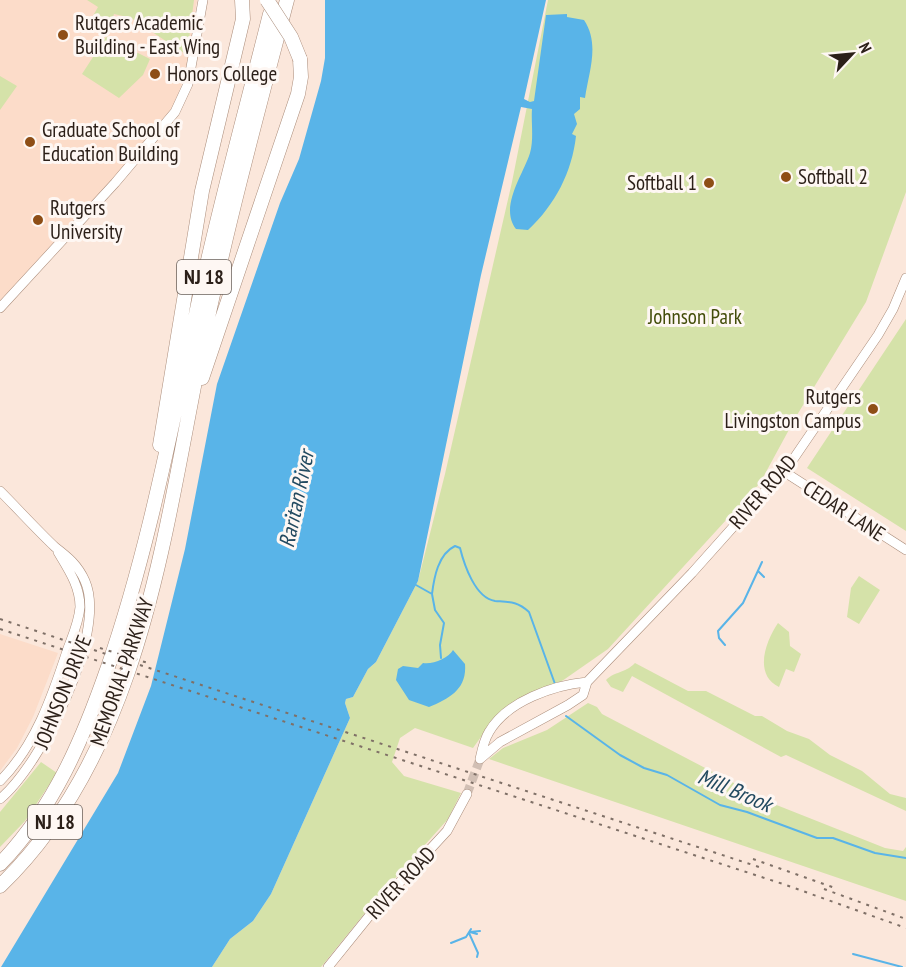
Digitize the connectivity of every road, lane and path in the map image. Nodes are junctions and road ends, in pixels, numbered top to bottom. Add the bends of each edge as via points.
1 (203, 0) edge
2 (242, 0) edge
3 (267, 0) edge
4 (287, 0) edge
5 (270, 14) dead end
6 (906, 278) edge
7 (0, 308) edge
8 (184, 431) junction
9 (783, 471) junction
10 (0, 491) edge
11 (147, 543) junction
12 (56, 547) junction
13 (906, 550) edge
14 (587, 682) junction
15 (96, 749) junction
16 (0, 781) edge
17 (467, 795) tunnel mouth
18 (0, 800) edge
19 (0, 864) edge
20 (0, 886) edge
21 (0, 898) edge
22 (328, 967) edge

1 - 7 street via 188,84 175,112
2 - 11 highway via 243,19 200,206 150,504
3 - 8 highway, bridge via 300,59 298,94
4 - 8 highway, NJ 18 via 219,269
5 - 11 highway, NJ 18 via 210,250
6 - 9 street, RIVER ROAD via 893,309 855,372
8 - 15 highway, MEMORIAL PARKWAY / NJ 18 via 148,601 123,683
9 - 13 street, CEDAR LANE
9 - 14 street, RIVER ROAD
10 - 12 street, JOHNSON DRIVE
11 - 19 highway, MEMORIAL PARKWAY / NJ 18 via 118,639 80,740 46,805
12 - 16 street, JOHNSON DRIVE via 76,585 80,608 34,735
12 - 18 street, JOHNSON DRIVE via 71,558 86,582 91,610 88,632 42,748
14 - 14 street, RIVER ROAD via 541,694 506,713 489,732 480,759 500,742 568,705 583,694
15 - 20 highway, MEMORIAL PARKWAY / NJ 18 via 54,824
15 - 21 highway via 81,794 63,822
17 - 22 street, RIVER ROAD via 447,831

